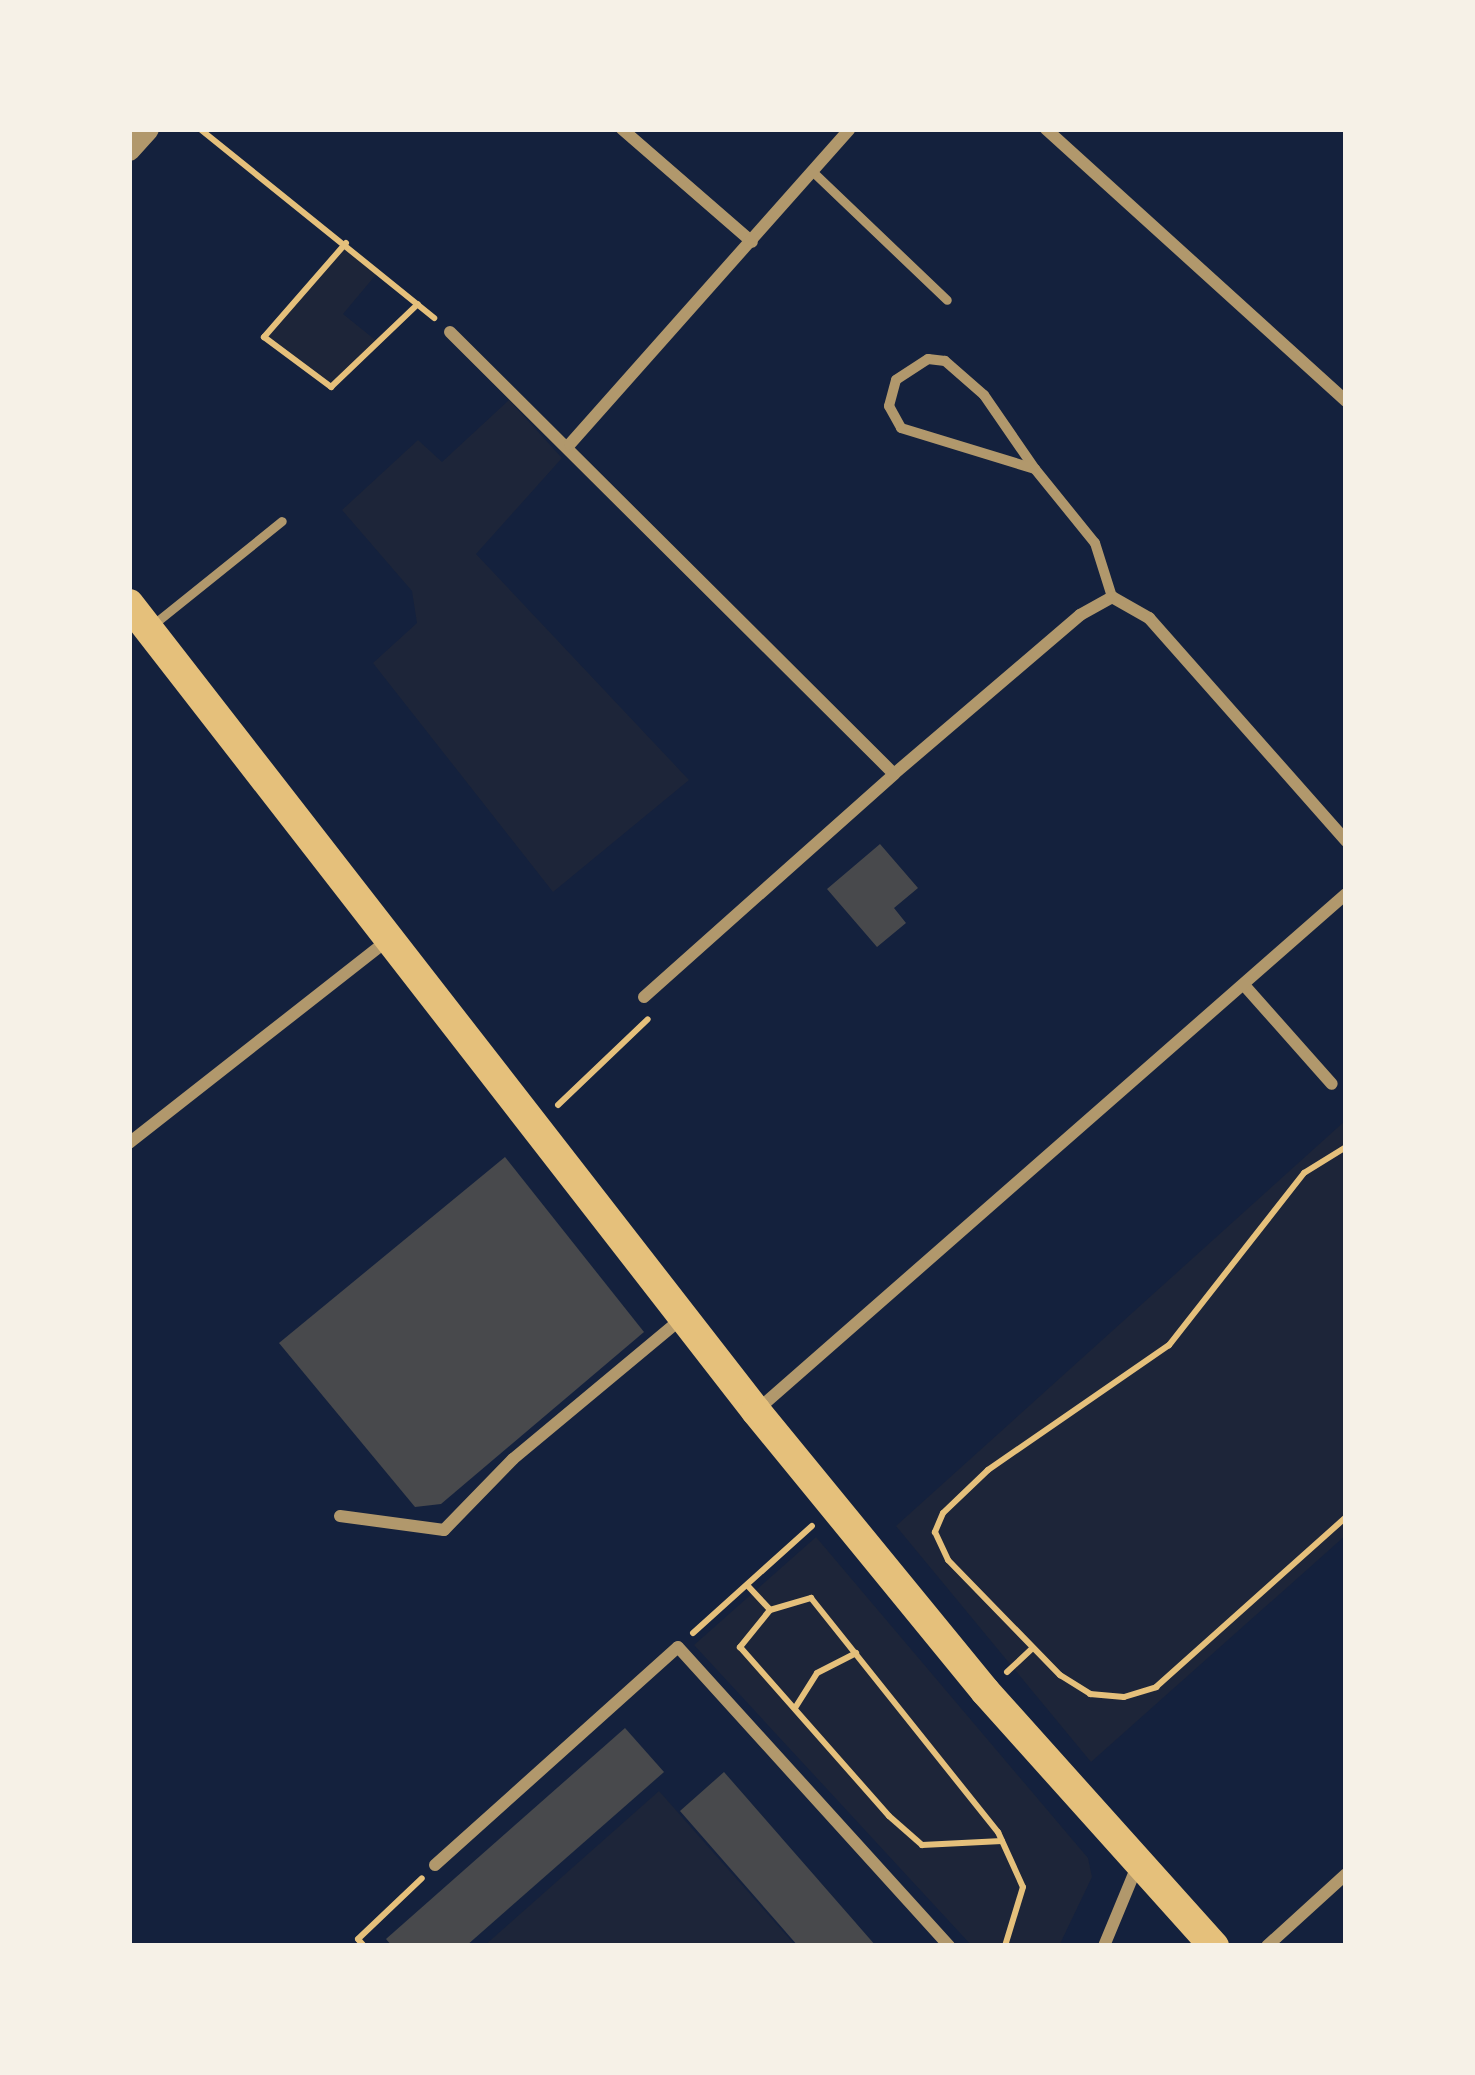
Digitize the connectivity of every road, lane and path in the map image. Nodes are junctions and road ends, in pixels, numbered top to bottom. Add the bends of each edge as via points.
1 (148, 129) edge
2 (200, 129) edge
3 (622, 129) edge
4 (850, 129) edge
5 (1046, 129) edge
6 (129, 150) edge
7 (813, 172) junction
8 (752, 242) junction
9 (346, 243) junction
10 (947, 301) dead end
11 (418, 304) junction
12 (450, 332) joint
13 (1346, 401) edge
14 (571, 444) junction
15 (1035, 469) junction
16 (282, 521) dead end
17 (1112, 597) junction
18 (138, 616) edge
19 (894, 774) junction
20 (1346, 841) edge
21 (1346, 894) edge
22 (388, 940) junction
23 (1244, 985) junction
24 (644, 997) joint
25 (1332, 1084) dead end
26 (532, 1130) junction
27 (129, 1143) edge
28 (1346, 1147) edge
29 (681, 1319) junction
30 (756, 1411) junction
31 (340, 1516) dead end
32 (1346, 1517) edge
33 (815, 1523) dead end
34 (747, 1585) junction
35 (770, 1610) junction
36 (678, 1647) junction
37 (1033, 1648) junction
38 (856, 1652) junction
39 (1004, 1675) dead end
40 (795, 1708) junction
41 (1003, 1841) junction
42 (1138, 1864) junction
43 (435, 1865) joint
44 (1346, 1874) edge
45 (1208, 1945) edge
46 (364, 1946) edge
47 (950, 1946) edge
48 (1005, 1946) edge
49 (1104, 1946) edge
50 (1267, 1946) edge

1 - 6 street
2 - 9 path via 267,190 291,196
3 - 8 street
4 - 7 street
5 - 13 street
7 - 8 street
7 - 10 lane
8 - 14 street
9 - 11 path
9 - 11 path via 264,337 331,388
11 - 12 path
12 - 14 street
14 - 19 street
15 - 15 street via 901,428 889,406 896,380 928,359 945,362 984,395
15 - 17 street via 1096,543
16 - 18 lane
17 - 19 street via 1080,615
17 - 20 street via 1149,618
18 - 22 main road
19 - 24 street
21 - 23 street
22 - 26 main road
22 - 27 street
23 - 25 street
23 - 30 street
24 - 26 path via 648,1019
26 - 29 main road
28 - 37 path via 1304,1173 1169,1346 988,1470 943,1513 935,1532 948,1560
29 - 30 main road
29 - 31 street via 513,1459 444,1530
30 - 42 main road
32 - 37 path via 1156,1687 1124,1697 1090,1694
33 - 34 path
34 - 35 path
34 - 36 path
35 - 38 path via 811,1598
35 - 40 path via 740,1647
36 - 43 street
36 - 47 street
37 - 39 path
38 - 40 path via 817,1672
38 - 41 path
40 - 41 path via 922,1845
41 - 48 path via 1023,1886
42 - 45 main road
42 - 49 street
43 - 46 path via 358,1939
44 - 50 street

